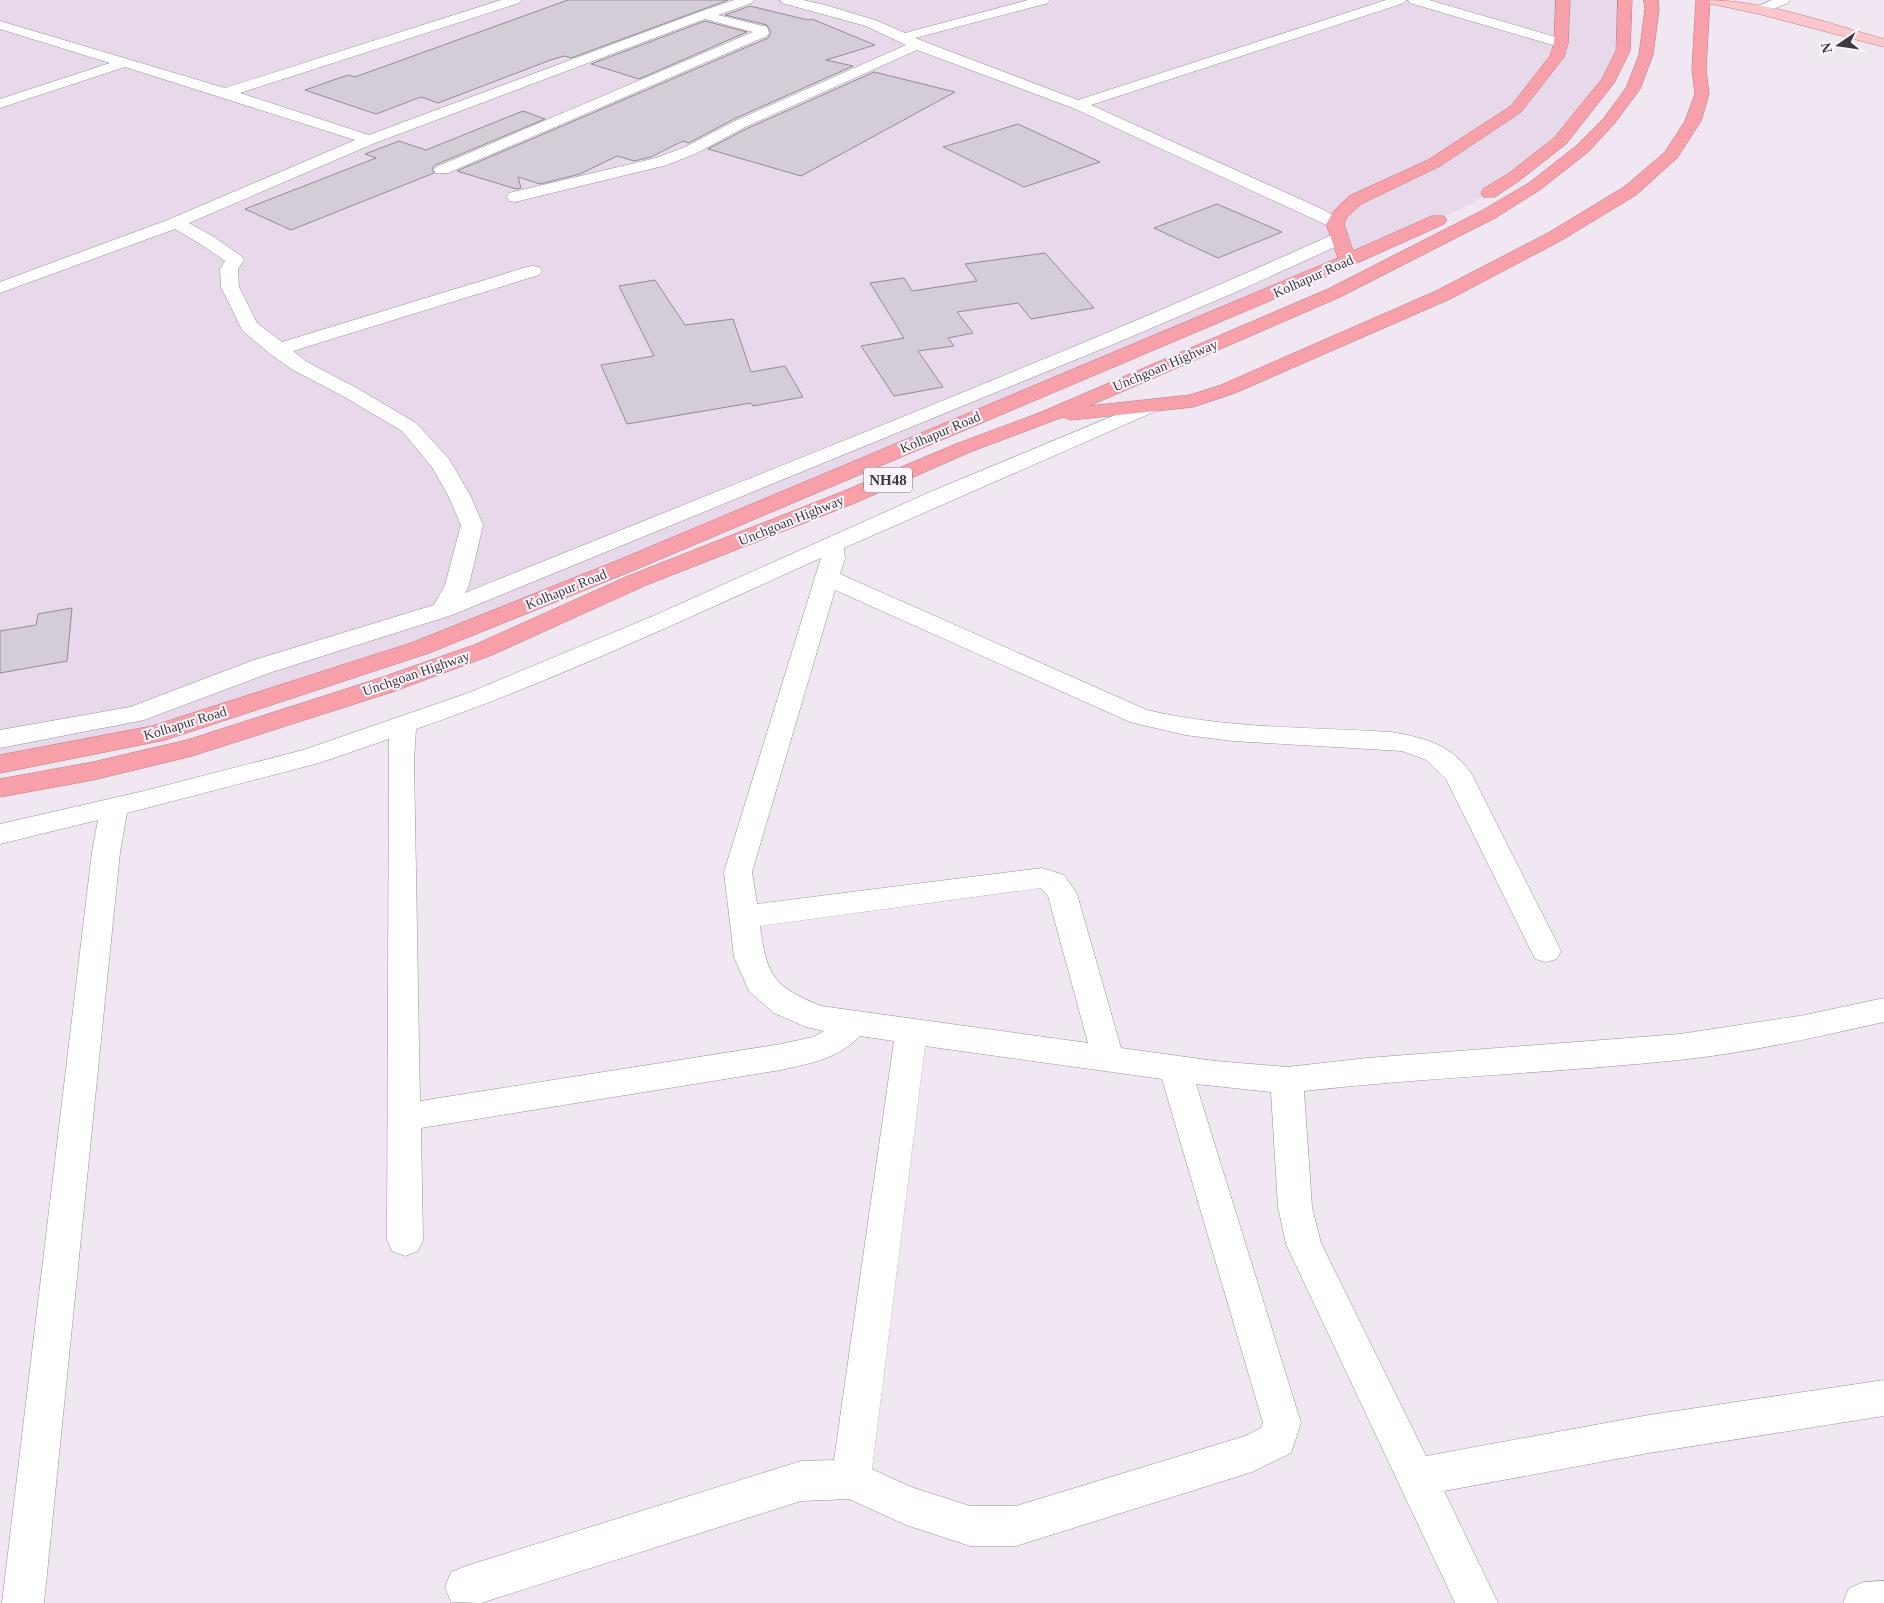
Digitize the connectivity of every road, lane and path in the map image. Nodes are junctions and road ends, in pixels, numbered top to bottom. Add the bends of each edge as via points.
1 (514, 0) edge
2 (747, 0) edge
3 (788, 0) edge
4 (1043, 0) edge
5 (1399, 0) edge
6 (1415, 0) edge
7 (1563, 0) edge
8 (1625, 0) edge
9 (1650, 0) edge
10 (1703, 0) edge
11 (1712, 0) edge
12 (1782, 0) edge
13 (1761, 10) junction
14 (704, 15) junction
15 (0, 25) edge
16 (911, 41) junction
17 (1561, 43) junction
18 (1884, 43) edge
19 (124, 63) junction
20 (225, 93) junction
21 (0, 104) edge
22 (1078, 105) junction
23 (369, 140) junction
24 (442, 170) dead end
25 (515, 197) dead end
26 (176, 223) junction
27 (1338, 231) junction
28 (1348, 260) junction
29 (533, 271) dead end
30 (0, 288) edge
31 (277, 350) junction
32 (1149, 407) junction
33 (1046, 417) junction
34 (833, 544) junction
35 (826, 576) junction
36 (443, 610) junction
37 (403, 725) junction
38 (0, 739) edge
39 (0, 764) edge
40 (0, 788) edge
41 (114, 807) junction
42 (0, 834) edge
43 (744, 917) junction
44 (1546, 951) dead end
45 (1884, 1010) edge
46 (854, 1023) junction
47 (911, 1031) junction
48 (1108, 1059) junction
49 (1175, 1069) junction
50 (1287, 1080) junction
51 (404, 1117) junction
52 (405, 1240) dead end
53 (1884, 1398) edge
54 (1417, 1477) junction
55 (851, 1479) junction
56 (466, 1587) dead end
57 (1884, 1602) edge
58 (23, 1603) edge
59 (1477, 1603) edge
60 (1864, 1603) edge

1 - 20 street
2 - 14 street
3 - 16 street via 845,14
4 - 16 street
5 - 22 street
6 - 17 street
7 - 17 highway
8 - 28 highway, Kolhapur Road / NH48 via 1620,58 1609,80 1560,141 1514,177 1461,210
9 - 33 highway, Unchgoan Highway / NH48 via 1652,9 1646,55 1633,89 1582,149 1535,186 1489,214 1334,293
10 - 32 highway via 1699,68 1702,94 1693,121 1671,155 1630,191 1546,241 1442,295 1228,389 1193,400
11 - 13 main road
12 - 13 street
13 - 18 main road
14 - 23 street
14 - 24 street via 762,30 762,34
15 - 19 street
16 - 22 street
16 - 25 street via 661,162
17 - 27 highway via 1557,57 1516,109 1434,163 1355,200 1340,215
19 - 20 street
19 - 21 street
20 - 23 street
22 - 27 street via 1314,212
23 - 26 street
26 - 30 street
26 - 31 street via 235,260 229,269 230,287 249,326
27 - 28 highway
27 - 36 street via 1230,288
28 - 39 highway, Kolhapur Road / NH48 via 628,564 420,648 156,734
29 - 31 street
31 - 36 street via 409,427 441,464 472,525 457,585
32 - 33 highway
32 - 34 street
33 - 40 highway, Unchgoan Highway / NH48 via 636,581 482,650 386,685 192,747 93,771
34 - 35 street via 833,559
34 - 37 street via 477,699
35 - 43 street via 738,872
35 - 44 street via 1139,716 1170,725 1271,737 1400,743 1426,749 1446,761 1458,775
36 - 38 street via 263,666 135,714
37 - 41 street via 310,758
37 - 51 street
41 - 42 street
41 - 58 street via 106,852
43 - 46 street via 749,956 760,983 785,1004 817,1018
43 - 48 street via 1042,878 1054,882 1062,894
45 - 50 street via 1805,1027 1680,1047
46 - 47 street
46 - 51 street via 838,1039 820,1048 781,1057
47 - 48 street
47 - 55 street
48 - 49 street
49 - 50 street
49 - 55 street via 1282,1423 1277,1440 1252,1453 1016,1526 970,1526 906,1505
50 - 54 street via 1295,1207 1304,1244
51 - 52 street
53 - 54 street via 1649,1434
54 - 59 street
55 - 56 street via 801,1481
57 - 60 street

